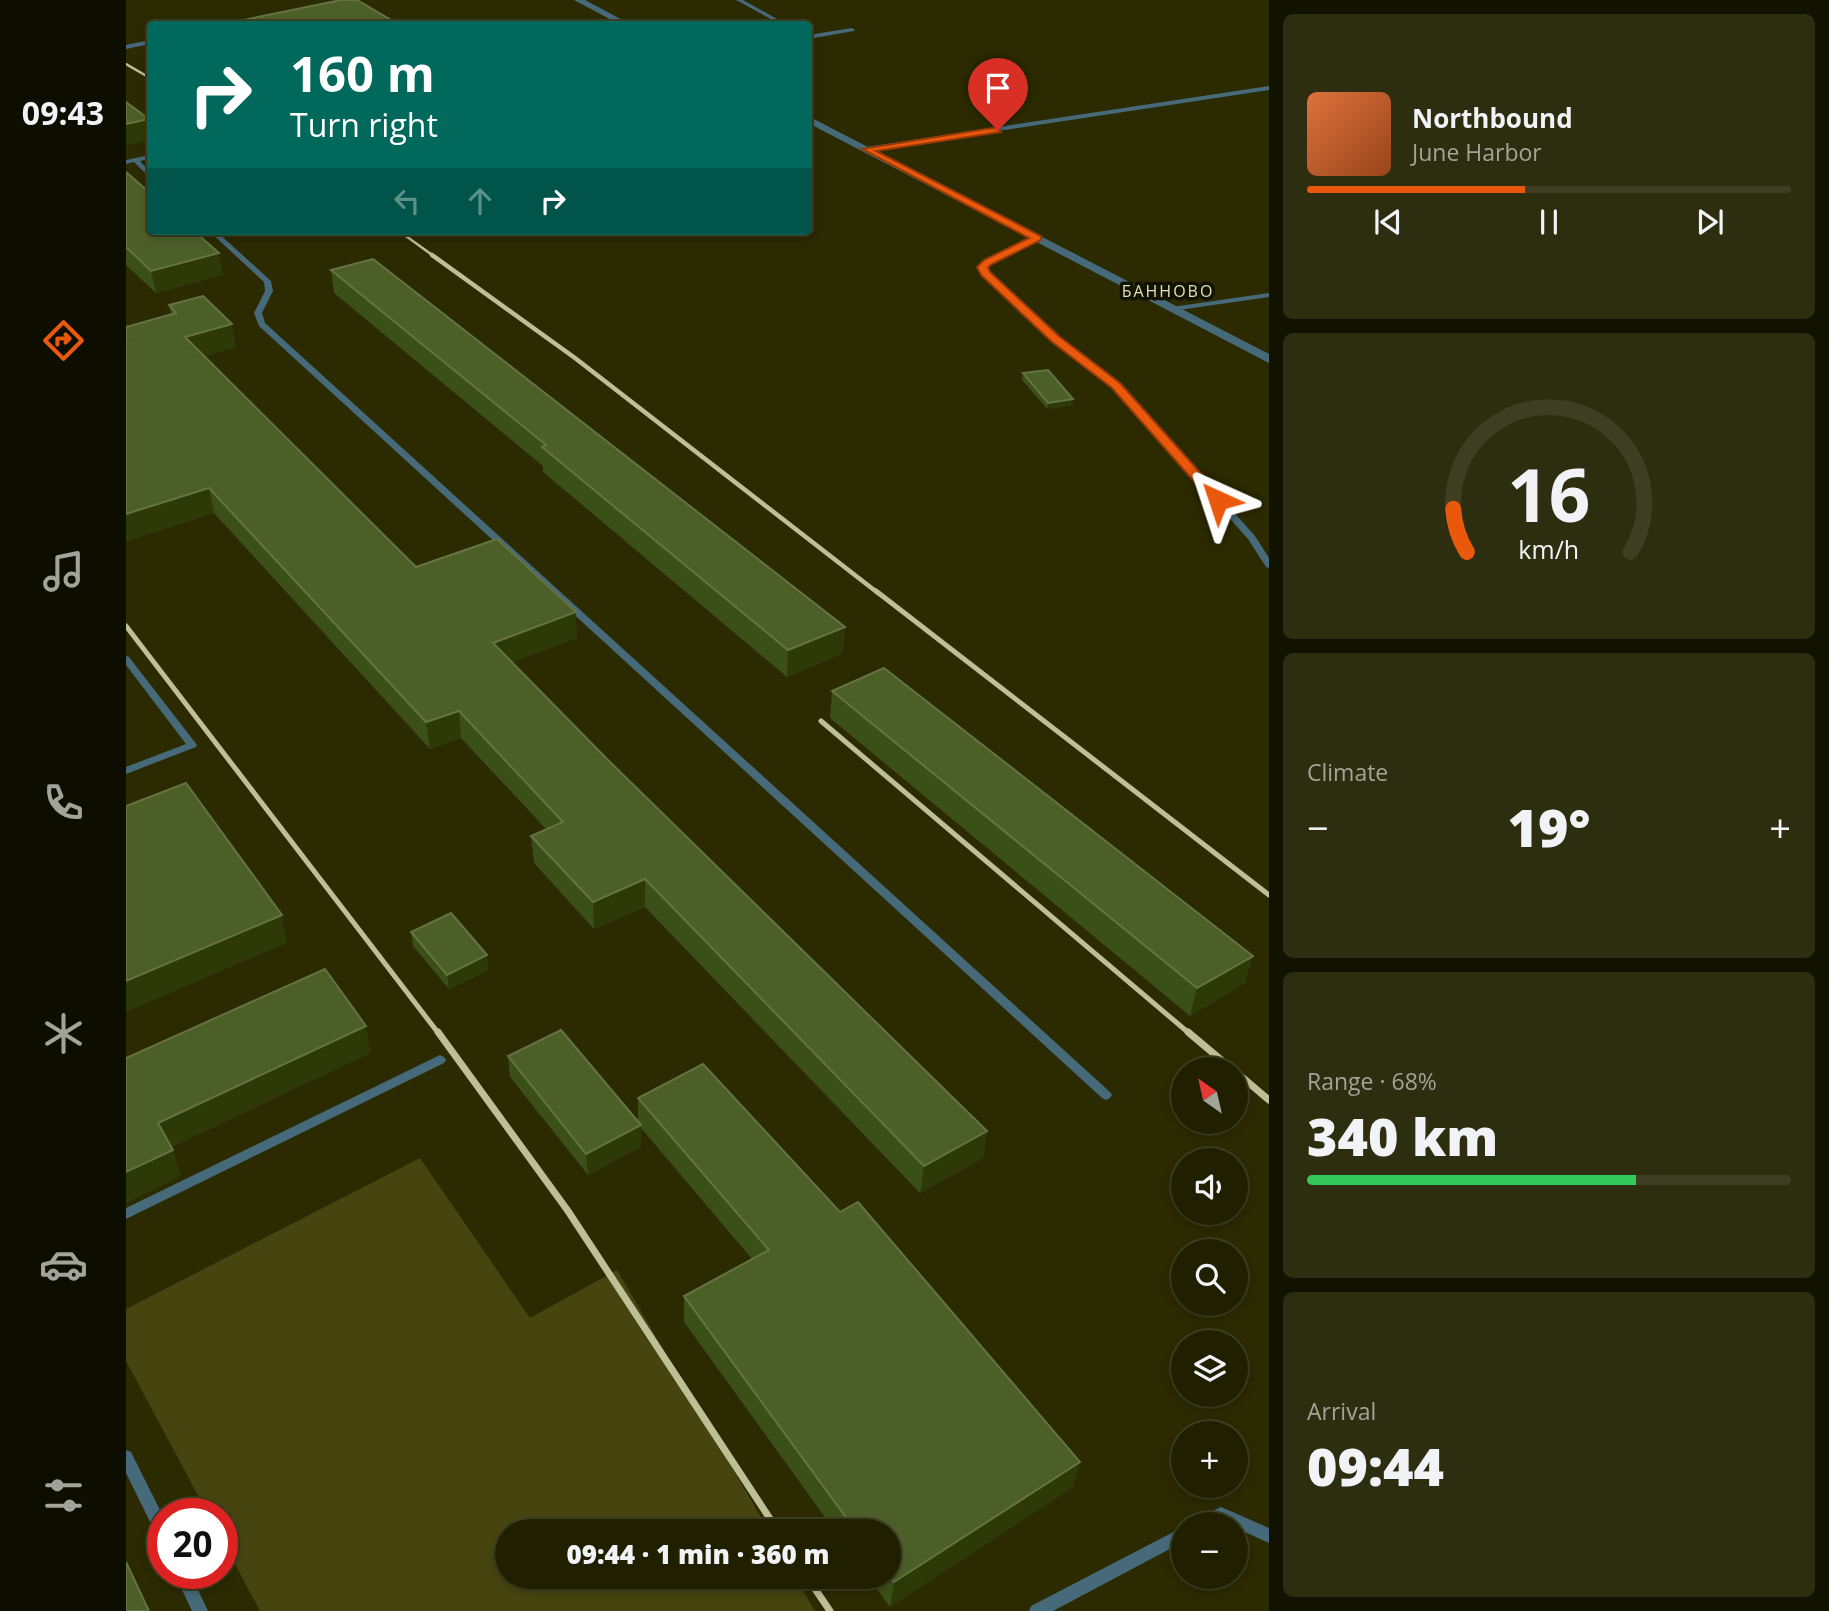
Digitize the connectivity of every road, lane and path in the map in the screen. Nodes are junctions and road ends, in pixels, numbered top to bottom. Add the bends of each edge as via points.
1 (578, 0) edge
2 (739, 0) edge
3 (619, 21) edge
4 (778, 21) edge
5 (852, 30) dead end
6 (812, 36) edge
7 (147, 44) edge
8 (126, 47) edge
9 (1269, 88) edge
10 (812, 121) edge
11 (866, 149) junction
12 (147, 158) edge
13 (135, 160) junction
14 (126, 162) edge
15 (147, 172) edge
16 (216, 235) edge
17 (1037, 238) junction
18 (1269, 295) edge
19 (1172, 309) junction
20 (1269, 359) edge
21 (1269, 565) edge
22 (126, 659) edge
23 (126, 771) edge
24 (440, 1060) dead end
25 (1106, 1095) dead end
26 (126, 1214) edge
27 (126, 1457) edge
28 (147, 1500) edge
29 (1248, 1526) edge
30 (1269, 1536) edge
31 (1171, 1540) edge
32 (190, 1589) edge
33 (200, 1611) edge
34 (1037, 1611) edge

1 - 3 street
2 - 4 lane
5 - 6 lane
7 - 8 lane
9 - 11 lane
10 - 11 street
11 - 17 street
12 - 13 lane
13 - 14 lane
13 - 15 lane
16 - 25 lane via 267,281 270,291 257,313 262,324
17 - 19 street
17 - 21 lane via 988,262 983,267 985,273 1056,339 1116,386 1252,538
18 - 19 lane
19 - 20 street
22 - 23 lane via 192,745
24 - 26 lane
27 - 28 lane
29 - 30 lane
31 - 34 lane
32 - 33 lane

